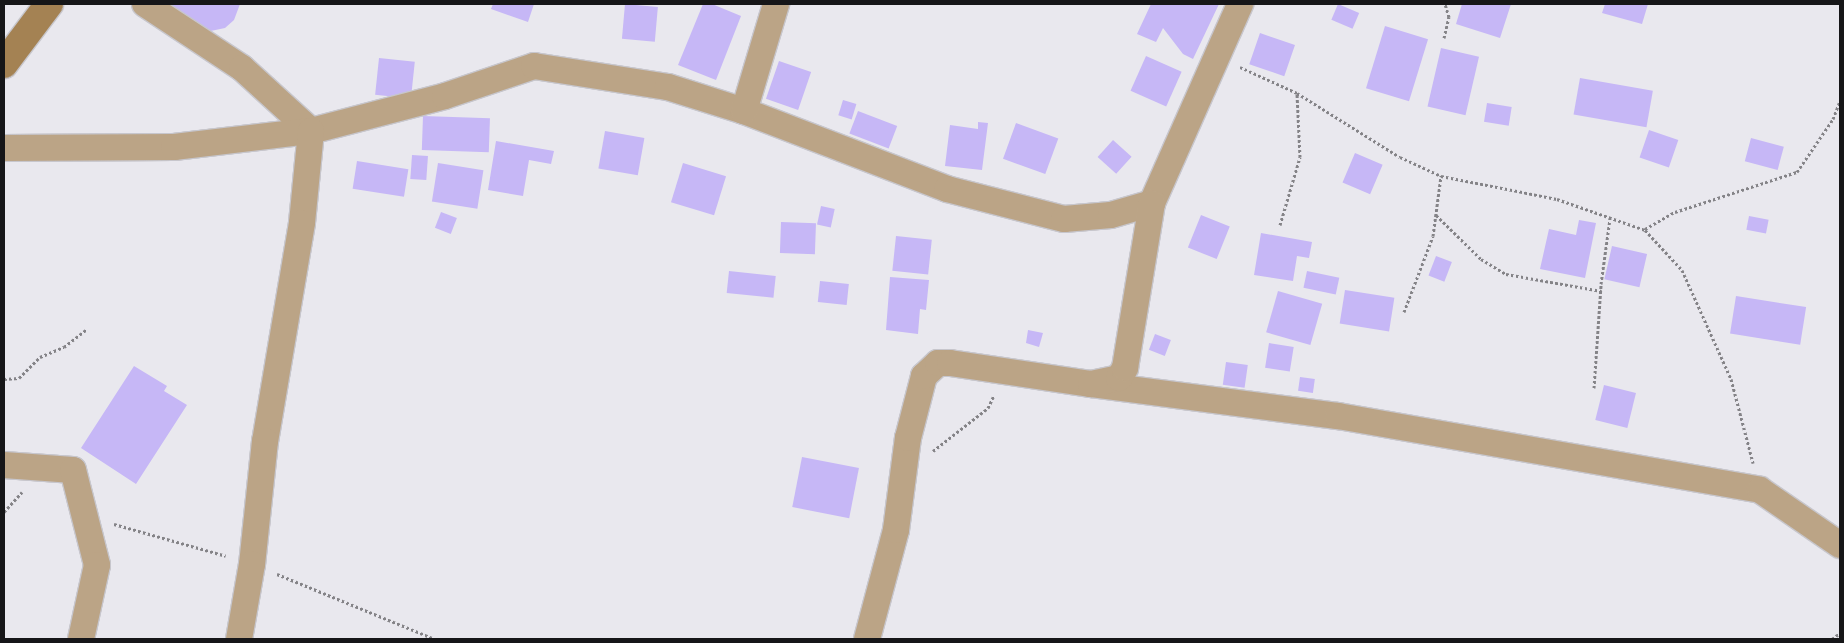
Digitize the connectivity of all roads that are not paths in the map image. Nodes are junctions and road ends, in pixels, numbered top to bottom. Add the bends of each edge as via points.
1 (49, 4) edge
2 (145, 4) edge
3 (776, 4) edge
4 (1240, 4) edge
5 (4, 64) edge
6 (744, 111) junction
7 (311, 131) junction
8 (4, 148) edge
9 (1152, 204) junction
10 (1092, 384) junction
11 (4, 465) edge
12 (1840, 545) edge
13 (81, 639) edge
14 (239, 639) edge
15 (867, 639) edge

1 - 5 main road
2 - 7 street via 242,68
3 - 6 street
4 - 9 street
6 - 7 street via 668,87 534,66 444,96
6 - 9 street via 947,189 1014,207 1064,218 1111,215
7 - 8 street via 174,147
7 - 14 street via 302,223 265,441 252,564
9 - 10 street via 1125,368 1119,378
10 - 12 street via 1338,416 1760,490
10 - 15 street via 950,362 938,363 924,376 903,474 896,530
11 - 13 street via 73,470 97,565

